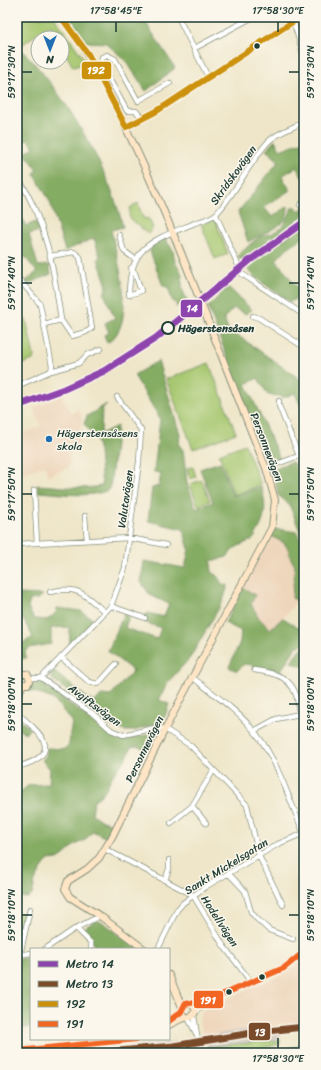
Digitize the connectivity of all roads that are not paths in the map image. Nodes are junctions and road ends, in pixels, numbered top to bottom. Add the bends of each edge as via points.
1 (62, 17) edge
2 (178, 17) edge
3 (251, 17) edge
4 (300, 17) edge
5 (293, 20) junction
6 (195, 48) junction
7 (304, 56) edge
8 (208, 77) junction
9 (170, 83) dead end
10 (142, 119) junction
11 (304, 122) edge
12 (126, 127) junction
13 (17, 176) edge
14 (304, 201) edge
15 (300, 205) dead end
16 (216, 215) junction
17 (174, 232) junction
18 (119, 236) dead end
19 (50, 256) junction
20 (135, 259) junction
21 (131, 268) junction
22 (17, 277) edge
23 (304, 315) edge
24 (253, 316) dead end
25 (61, 320) junction
26 (44, 324) junction
27 (304, 347) edge
28 (101, 349) dead end
29 (51, 371) junction
30 (17, 386) edge
31 (118, 397) dead end
32 (279, 401) dead end
33 (302, 455) edge
34 (266, 468) junction
35 (34, 490) dead end
36 (85, 516) dead end
37 (129, 538) junction
38 (87, 540) junction
39 (37, 543) junction
40 (17, 544) edge
41 (166, 545) dead end
42 (50, 592) dead end
43 (111, 606) junction
44 (106, 612) junction
45 (145, 618) dead end
46 (62, 658) junction
47 (17, 662) edge
48 (116, 664) dead end
49 (254, 670) dead end
50 (22, 674) junction
51 (192, 677) junction
52 (30, 678) junction
53 (42, 678) junction
54 (23, 684) junction
55 (17, 697) edge
56 (17, 713) edge
57 (301, 713) edge
58 (304, 726) edge
59 (165, 729) junction
60 (254, 731) junction
61 (17, 767) edge
62 (213, 771) junction
63 (192, 806) junction
64 (171, 823) dead end
65 (206, 823) dead end
66 (304, 833) edge
67 (105, 849) junction
68 (259, 856) junction
69 (169, 860) dead end
70 (229, 874) junction
71 (164, 880) junction
72 (193, 895) junction
73 (283, 905) dead end
74 (30, 909) dead end
75 (100, 916) junction
76 (76, 928) junction
77 (294, 939) dead end
78 (46, 948) edge
79 (91, 948) edge
80 (143, 948) edge
81 (158, 948) edge
82 (304, 952) edge
83 (30, 953) edge
84 (18, 955) edge
85 (170, 977) edge
86 (251, 982) junction
87 (173, 984) junction
88 (212, 999) junction
89 (191, 1003) junction
90 (181, 1009) junction
91 (195, 1013) junction
92 (187, 1018) junction
93 (170, 1020) edge
94 (170, 1026) edge
95 (197, 1035) junction
96 (126, 1040) edge
97 (17, 1050) edge
98 (304, 1050) edge
99 (201, 1051) edge
100 (279, 1053) edge

1 - 12 street, Personnevägen via 88,54
2 - 6 street
3 - 6 street
4 - 5 street
5 - 7 street
5 - 8 street
6 - 8 street
8 - 10 street
9 - 10 street via 138,101 114,59 106,55 102,57 101,64 127,111 136,111
10 - 12 street
11 - 16 street, Skridskovägen via 281,132 268,143
12 - 17 street, Personnevägen
13 - 19 street via 37,213
14 - 15 street
16 - 17 street, Skridskovägen
16 - 23 street via 242,274
17 - 20 street, Skridskovägen via 155,241
17 - 34 street, Personnevägen
18 - 20 street via 124,252
19 - 25 street
19 - 25 street via 74,252 80,257 92,328 72,336
20 - 21 street
21 - 21 street via 129,279 129,295 141,291
22 - 26 street via 40,304
24 - 27 street
25 - 26 street
26 - 29 street
28 - 29 street via 87,355 79,364
29 - 30 street
31 - 37 street, Valutavägen via 141,430
32 - 33 street
33 - 34 street
34 - 51 street, Personnevägen via 275,500 272,527
35 - 39 street
36 - 38 street
37 - 38 street
37 - 41 street, Valutavägen
37 - 43 street, Valutavägen via 125,568
38 - 39 street
39 - 40 street
42 - 44 street via 66,589 80,591
43 - 44 street, Valutavägen
43 - 45 street
44 - 46 street, Valutavägen
46 - 48 street via 89,682 98,684
46 - 53 street, Valutavägen
47 - 50 street
49 - 57 street via 276,674 286,680 295,692
50 - 52 street via 27,674
50 - 54 street via 20,680
51 - 59 street, Personnevägen
51 - 60 street
52 - 53 street
52 - 54 street via 29,682
53 - 59 street, Avgiftsvägen via 117,733 123,735 155,728
54 - 55 street
56 - 61 street via 38,730 45,745 39,760
57 - 58 street via 300,721
57 - 60 street via 271,720
59 - 62 street via 191,746
59 - 67 street, Personnevägen
60 - 66 street via 268,752
62 - 63 street
62 - 68 street via 247,806
63 - 64 street
63 - 65 street
66 - 68 street, Sankt Mickelsgatan via 278,844
67 - 71 street, Hodellvägen
67 - 75 street, Personnevägen via 87,869 68,881 65,889 70,897
68 - 70 street, Sankt Mickelsgatan
68 - 73 street
69 - 71 street via 169,869
70 - 72 street, Sankt Mickelsgatan
70 - 77 street via 245,891 251,912 257,919 269,930
71 - 72 street, Hodellvägen
72 - 81 street, Sankt Mickelsgatan via 179,907
72 - 86 street, Hodellvägen via 218,937
74 - 84 street
75 - 76 street
75 - 80 street
76 - 78 street
76 - 79 street via 91,943
82 - 86 street via 289,965
83 - 84 street
85 - 87 street
86 - 88 street
87 - 89 street
87 - 90 street
88 - 89 street
88 - 91 street
89 - 90 street via 185,1004
89 - 91 street
90 - 92 street
90 - 93 street
91 - 92 street
91 - 95 street
92 - 94 street
92 - 95 street
95 - 99 street
96 - 97 street
98 - 100 street

